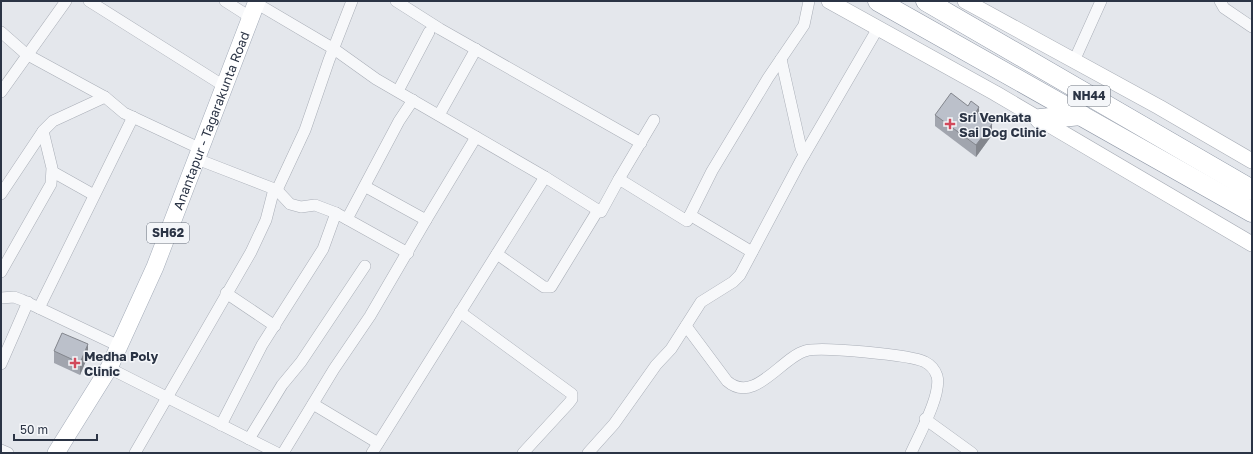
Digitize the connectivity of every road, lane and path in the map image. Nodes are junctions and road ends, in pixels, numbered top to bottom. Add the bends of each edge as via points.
1 (66, 1) edge
2 (89, 1) edge
3 (226, 1) edge
4 (352, 1) edge
5 (396, 1) edge
6 (809, 1) edge
7 (829, 1) edge
8 (878, 1) edge
9 (926, 1) edge
10 (965, 1) edge
11 (1101, 1) edge
12 (1220, 1) edge
13 (254, 7) edge
14 (1252, 27) edge
15 (878, 28) junction
16 (1, 32) edge
17 (429, 32) dead end
18 (334, 49) junction
19 (476, 49) junction
20 (28, 55) junction
21 (781, 59) junction
22 (1074, 61) junction
23 (224, 86) junction
24 (398, 91) junction
25 (1, 92) edge
26 (105, 97) junction
27 (413, 100) junction
28 (439, 115) junction
29 (1081, 115) junction
30 (133, 118) junction
31 (1040, 119) junction
32 (654, 120) dead end
33 (42, 131) junction
34 (476, 137) junction
35 (641, 143) junction
36 (199, 154) junction
37 (804, 155) junction
38 (1252, 161) edge
39 (53, 172) junction
40 (545, 177) junction
41 (619, 179) junction
42 (366, 186) junction
43 (276, 190) junction
44 (1252, 190) edge
45 (1, 194) edge
46 (94, 195) junction
47 (598, 210) junction
48 (1252, 212) edge
49 (336, 213) junction
50 (690, 216) junction
51 (347, 219) junction
52 (426, 220) junction
53 (1252, 244) edge
54 (752, 252) junction
55 (408, 253) junction
56 (497, 254) junction
57 (3, 265) edge
58 (365, 266) dead end
59 (226, 294) junction
60 (1, 298) edge
61 (28, 302) junction
62 (39, 308) junction
63 (460, 312) junction
64 (275, 326) junction
65 (686, 326) junction
66 (119, 346) junction
67 (1, 364) edge
68 (109, 368) junction
69 (166, 398) junction
70 (313, 404) junction
71 (925, 419) junction
72 (221, 425) junction
73 (249, 439) junction
74 (375, 448) edge
75 (1, 450) edge
76 (8, 453) edge
77 (56, 453) edge
78 (135, 453) edge
79 (277, 453) edge
80 (283, 453) edge
81 (523, 453) edge
82 (588, 453) edge
83 (911, 453) edge
84 (972, 453) edge

1 - 20 street
2 - 23 street
3 - 13 street
4 - 18 street
5 - 19 street
6 - 21 street via 804,25
7 - 15 street
8 - 29 highway, NH44
9 - 44 highway, NH44
10 - 22 street
11 - 22 street
12 - 14 street via 1224,8
13 - 18 street
13 - 23 main road, Anantapur - Tagarakunta Road / SH62
15 - 31 street
15 - 37 street
16 - 20 street
17 - 24 street
18 - 24 street via 376,79
18 - 43 street via 305,130
19 - 28 street
19 - 35 street
20 - 25 street
20 - 26 street
21 - 37 street
21 - 50 street via 712,171
22 - 38 street
23 - 36 main road, Anantapur - Tagarakunta Road / SH62
24 - 27 street
26 - 30 street
26 - 33 street via 53,121
27 - 28 street
27 - 42 street via 399,121
28 - 34 street
29 - 31 highway
29 - 48 highway, NH44
30 - 36 street
30 - 46 street
31 - 53 street
32 - 35 street
33 - 39 street
33 - 45 street
34 - 40 street
34 - 52 street
35 - 41 street
36 - 43 street
36 - 66 main road, Anantapur - Tagarakunta Road / SH62 via 155,267
37 - 54 street
39 - 46 street
39 - 57 street via 49,189
40 - 47 street
40 - 56 street
41 - 47 street via 601,212
41 - 50 street via 687,221
42 - 51 street
42 - 52 street
43 - 49 street via 290,204 301,207 316,205
43 - 59 street via 264,226
46 - 62 street
47 - 56 street via 551,287 544,287
49 - 51 street
49 - 64 street via 323,249
50 - 54 street
51 - 55 street
52 - 55 street
54 - 65 street via 737,279 703,299
55 - 70 street
56 - 63 street
58 - 73 street via 301,362 282,385
59 - 64 street
59 - 69 street
60 - 61 street via 14,297
61 - 62 street
61 - 67 street
62 - 66 street
63 - 74 street
63 - 81 street via 572,394 569,403
64 - 72 street
65 - 71 street via 727,381 741,388 755,385 793,356 808,350 890,354 920,360 930,365 937,380 934,398
65 - 82 street via 672,349 656,365 614,424
66 - 68 main road, Anantapur - Tagarakunta Road / SH62
68 - 69 street
68 - 77 main road, Anantapur - Tagarakunta Road / SH62
69 - 72 street
69 - 78 street
70 - 74 street
70 - 80 street
71 - 83 street
71 - 84 street
72 - 73 street
73 - 79 street
75 - 76 street

